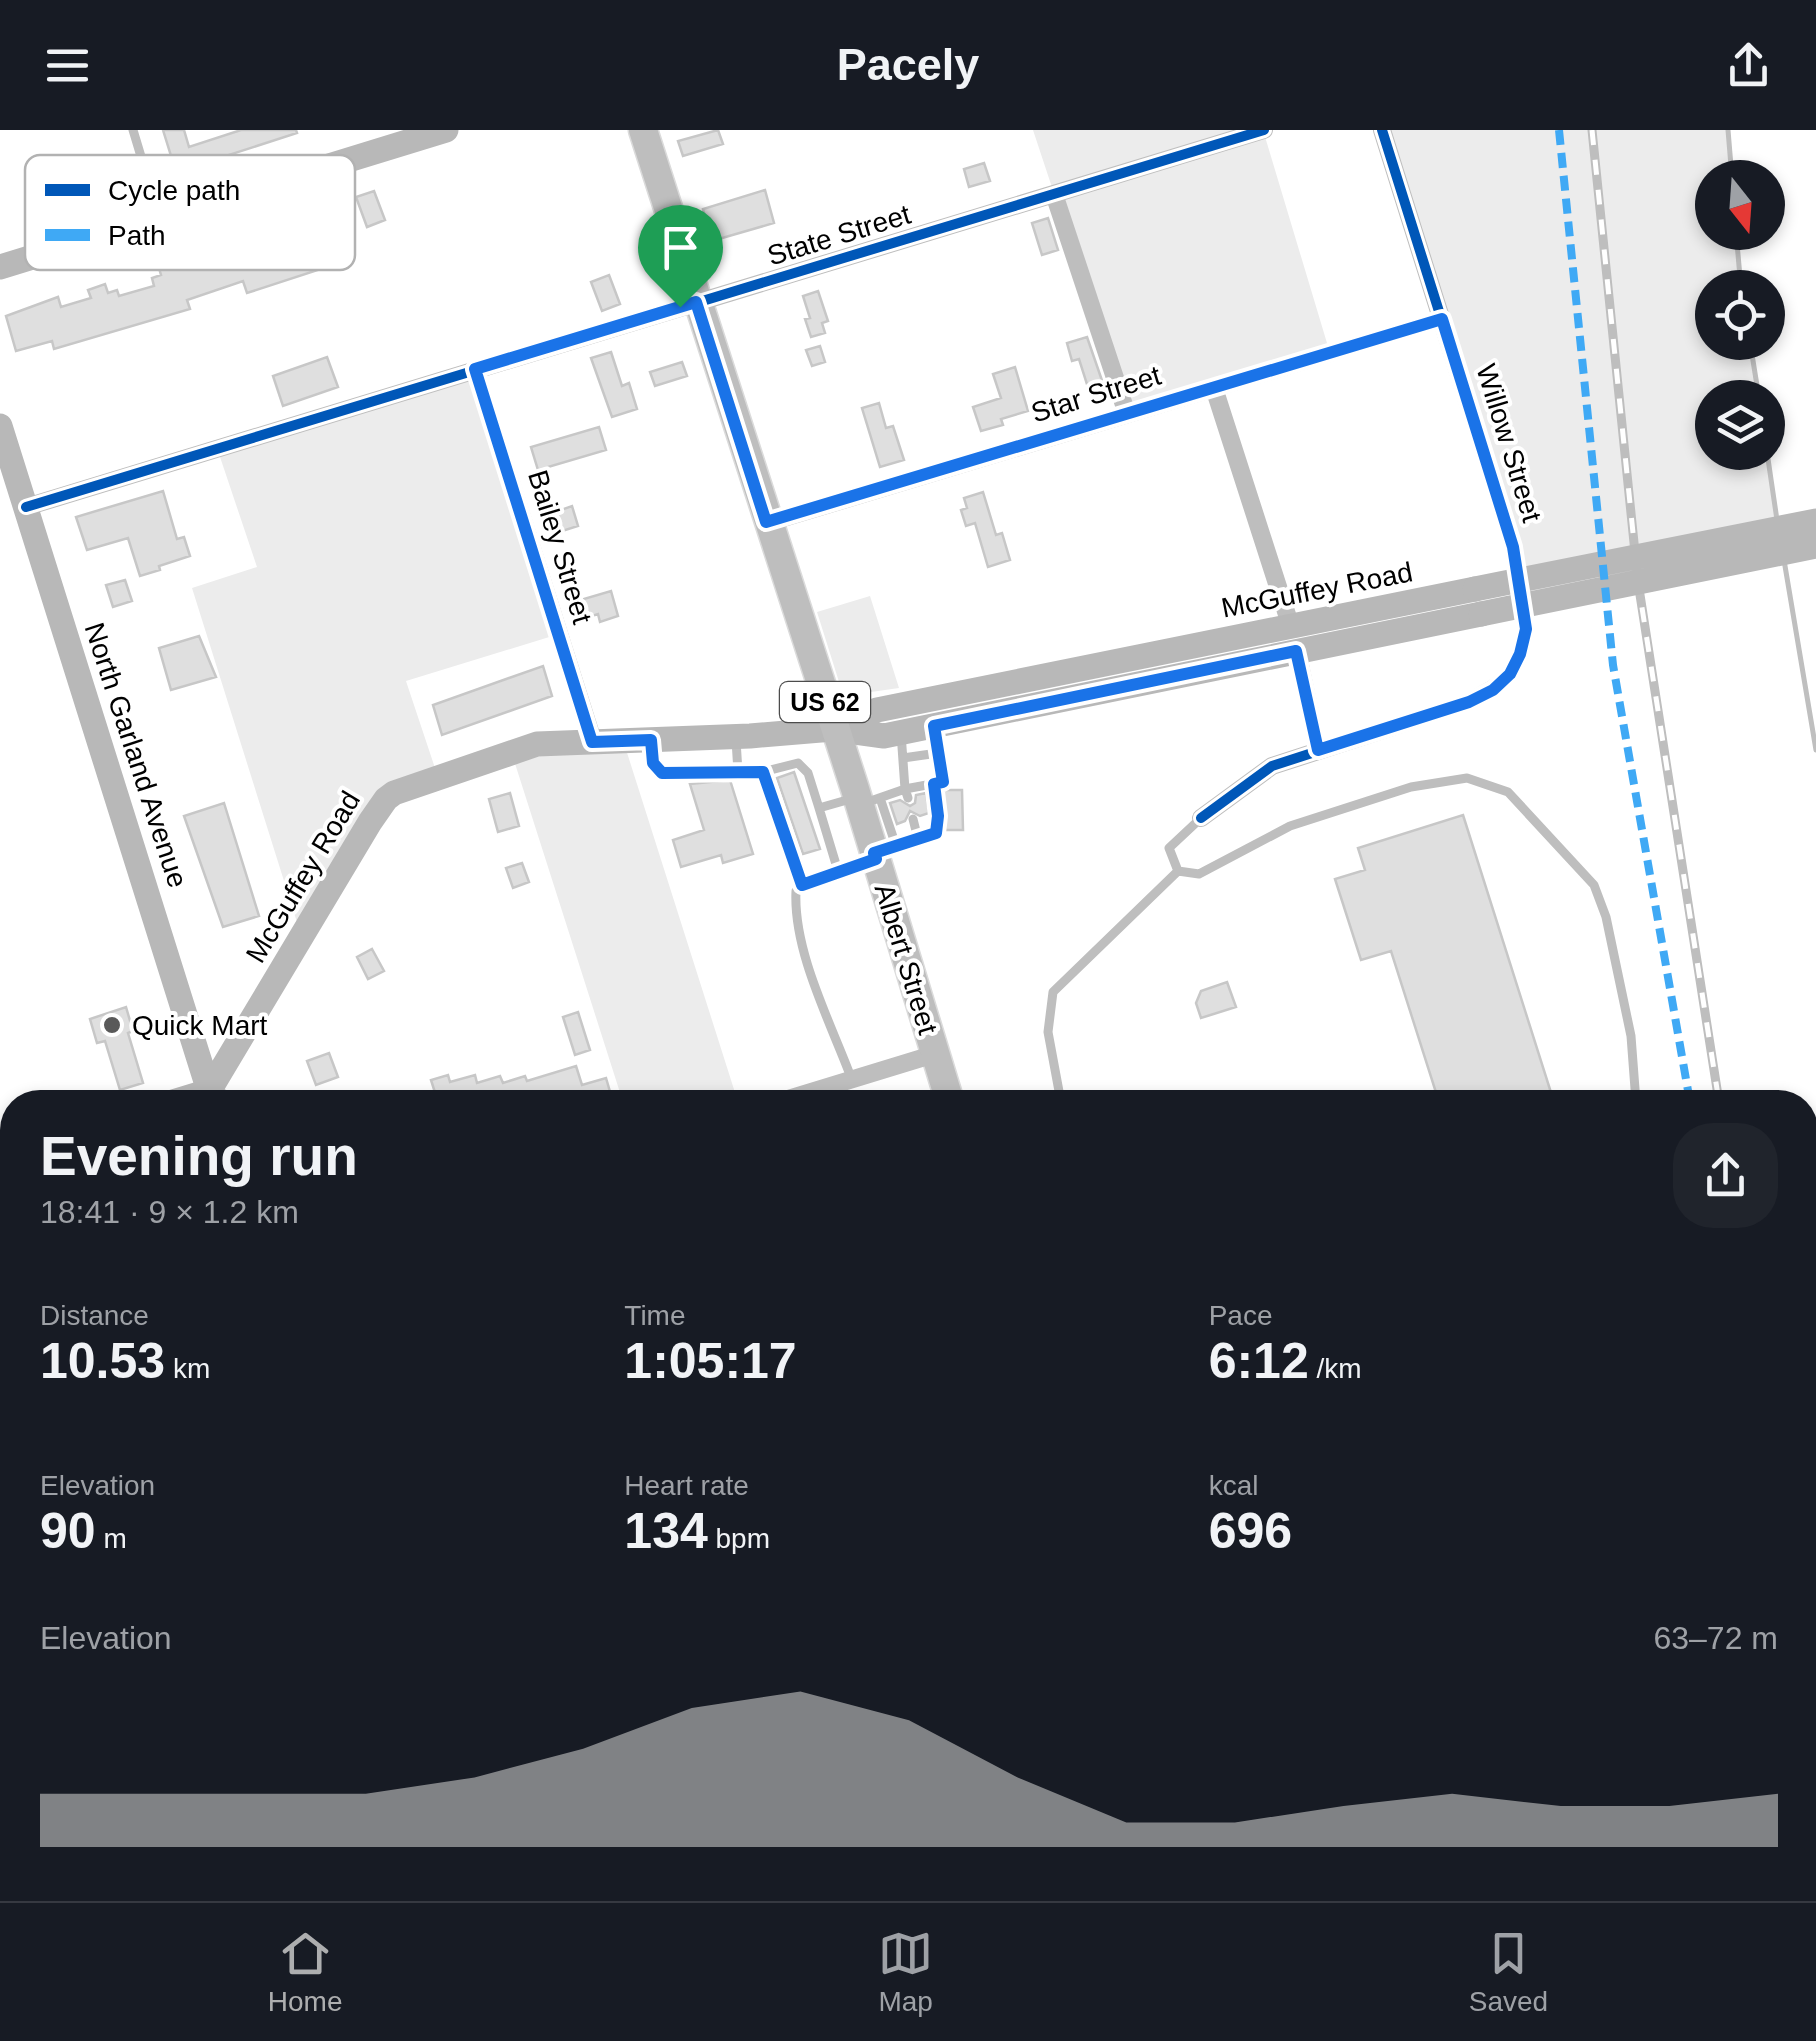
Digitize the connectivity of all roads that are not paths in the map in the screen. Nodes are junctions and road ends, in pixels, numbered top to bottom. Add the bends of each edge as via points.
1 (133, 130) edge
2 (446, 130) edge
3 (643, 130) edge
4 (1264, 130) edge
5 (1382, 130) edge
6 (141, 155) edge
7 (355, 158) edge
8 (1054, 194) junction
9 (25, 259) edge
10 (0, 267) edge
11 (696, 302) junction
12 (1442, 319) junction
13 (475, 369) junction
14 (1214, 388) junction
15 (1127, 414) junction
16 (0, 426) edge
17 (26, 507) junction
18 (1816, 521) edge
19 (766, 522) junction
20 (1816, 546) edge
21 (1478, 602) junction
22 (1294, 639) junction
23 (934, 726) junction
24 (834, 728) junction
25 (736, 736) junction
26 (651, 740) junction
27 (592, 742) junction
28 (902, 745) junction
29 (1318, 750) junction
30 (782, 751) junction
31 (938, 753) junction
32 (738, 772) junction
33 (763, 772) junction
34 (934, 784) junction
35 (906, 794) junction
36 (866, 800) junction
37 (819, 808) junction
38 (1201, 818) joint
39 (913, 819) dead end
40 (918, 839) junction
41 (882, 852) junction
42 (838, 870) junction
43 (1178, 871) junction
44 (802, 885) junction
45 (935, 1054) junction
46 (852, 1080) junction
47 (214, 1090) edge
48 (222, 1090) edge
49 (818, 1090) edge
50 (946, 1090) edge
51 (1059, 1090) edge
52 (1635, 1090) edge

1 - 6 lane
2 - 7 street
3 - 11 main road, Albert Street / US 62
4 - 8 street, State Street
5 - 12 street, Willow Street
8 - 11 street, State Street
8 - 15 street
9 - 10 street
11 - 13 street, State Street
11 - 19 main road, Albert Street / US 62
12 - 14 street, Star Street
12 - 29 street, Willow Street via 1513,547 1526,629 1520,654 1501,682 1469,702
13 - 17 street, State Street
13 - 27 street, Bailey Street
14 - 15 street, Star Street
14 - 22 street
15 - 19 street, Star Street
16 - 17 street, North Garland Avenue
17 - 47 street, North Garland Avenue
18 - 21 street, McGuffey Road, bridge
19 - 24 main road, Albert Street / US 62
20 - 21 street, McGuffey Road, bridge
21 - 22 street, McGuffey Road
22 - 23 street, McGuffey Road
22 - 24 street, McGuffey Road via 877,710
22 - 29 street
23 - 28 street, McGuffey Road
23 - 31 lane
24 - 28 street, McGuffey Road
24 - 30 street, McGuffey Road
24 - 36 main road, Albert Street / US 62
25 - 26 street, McGuffey Road
25 - 30 street, McGuffey Road
25 - 32 lane
26 - 27 street, McGuffey Road
26 - 32 lane via 653,763 662,773
27 - 48 street, McGuffey Road via 537,744 386,799
28 - 31 lane
28 - 35 lane
29 - 38 street, Willow Street via 1272,766
30 - 33 lane
30 - 37 lane via 808,773
31 - 34 lane via 943,782
32 - 33 lane
33 - 44 lane
34 - 35 lane
34 - 40 lane via 936,833
35 - 36 lane
36 - 37 lane
36 - 41 main road, Albert Street / US 62
37 - 42 lane
38 - 43 lane via 1169,848
39 - 40 lane
40 - 41 lane
41 - 42 lane
41 - 45 main road, Albert Street / US 62
42 - 44 lane
43 - 51 lane via 1052,992 1048,1032
43 - 52 lane via 1198,874 1290,826 1411,787 1467,778 1508,792 1594,885 1632,1036
44 - 46 lane via 796,891 801,944
45 - 46 street
45 - 50 main road, Albert Street / US 62
46 - 49 street

